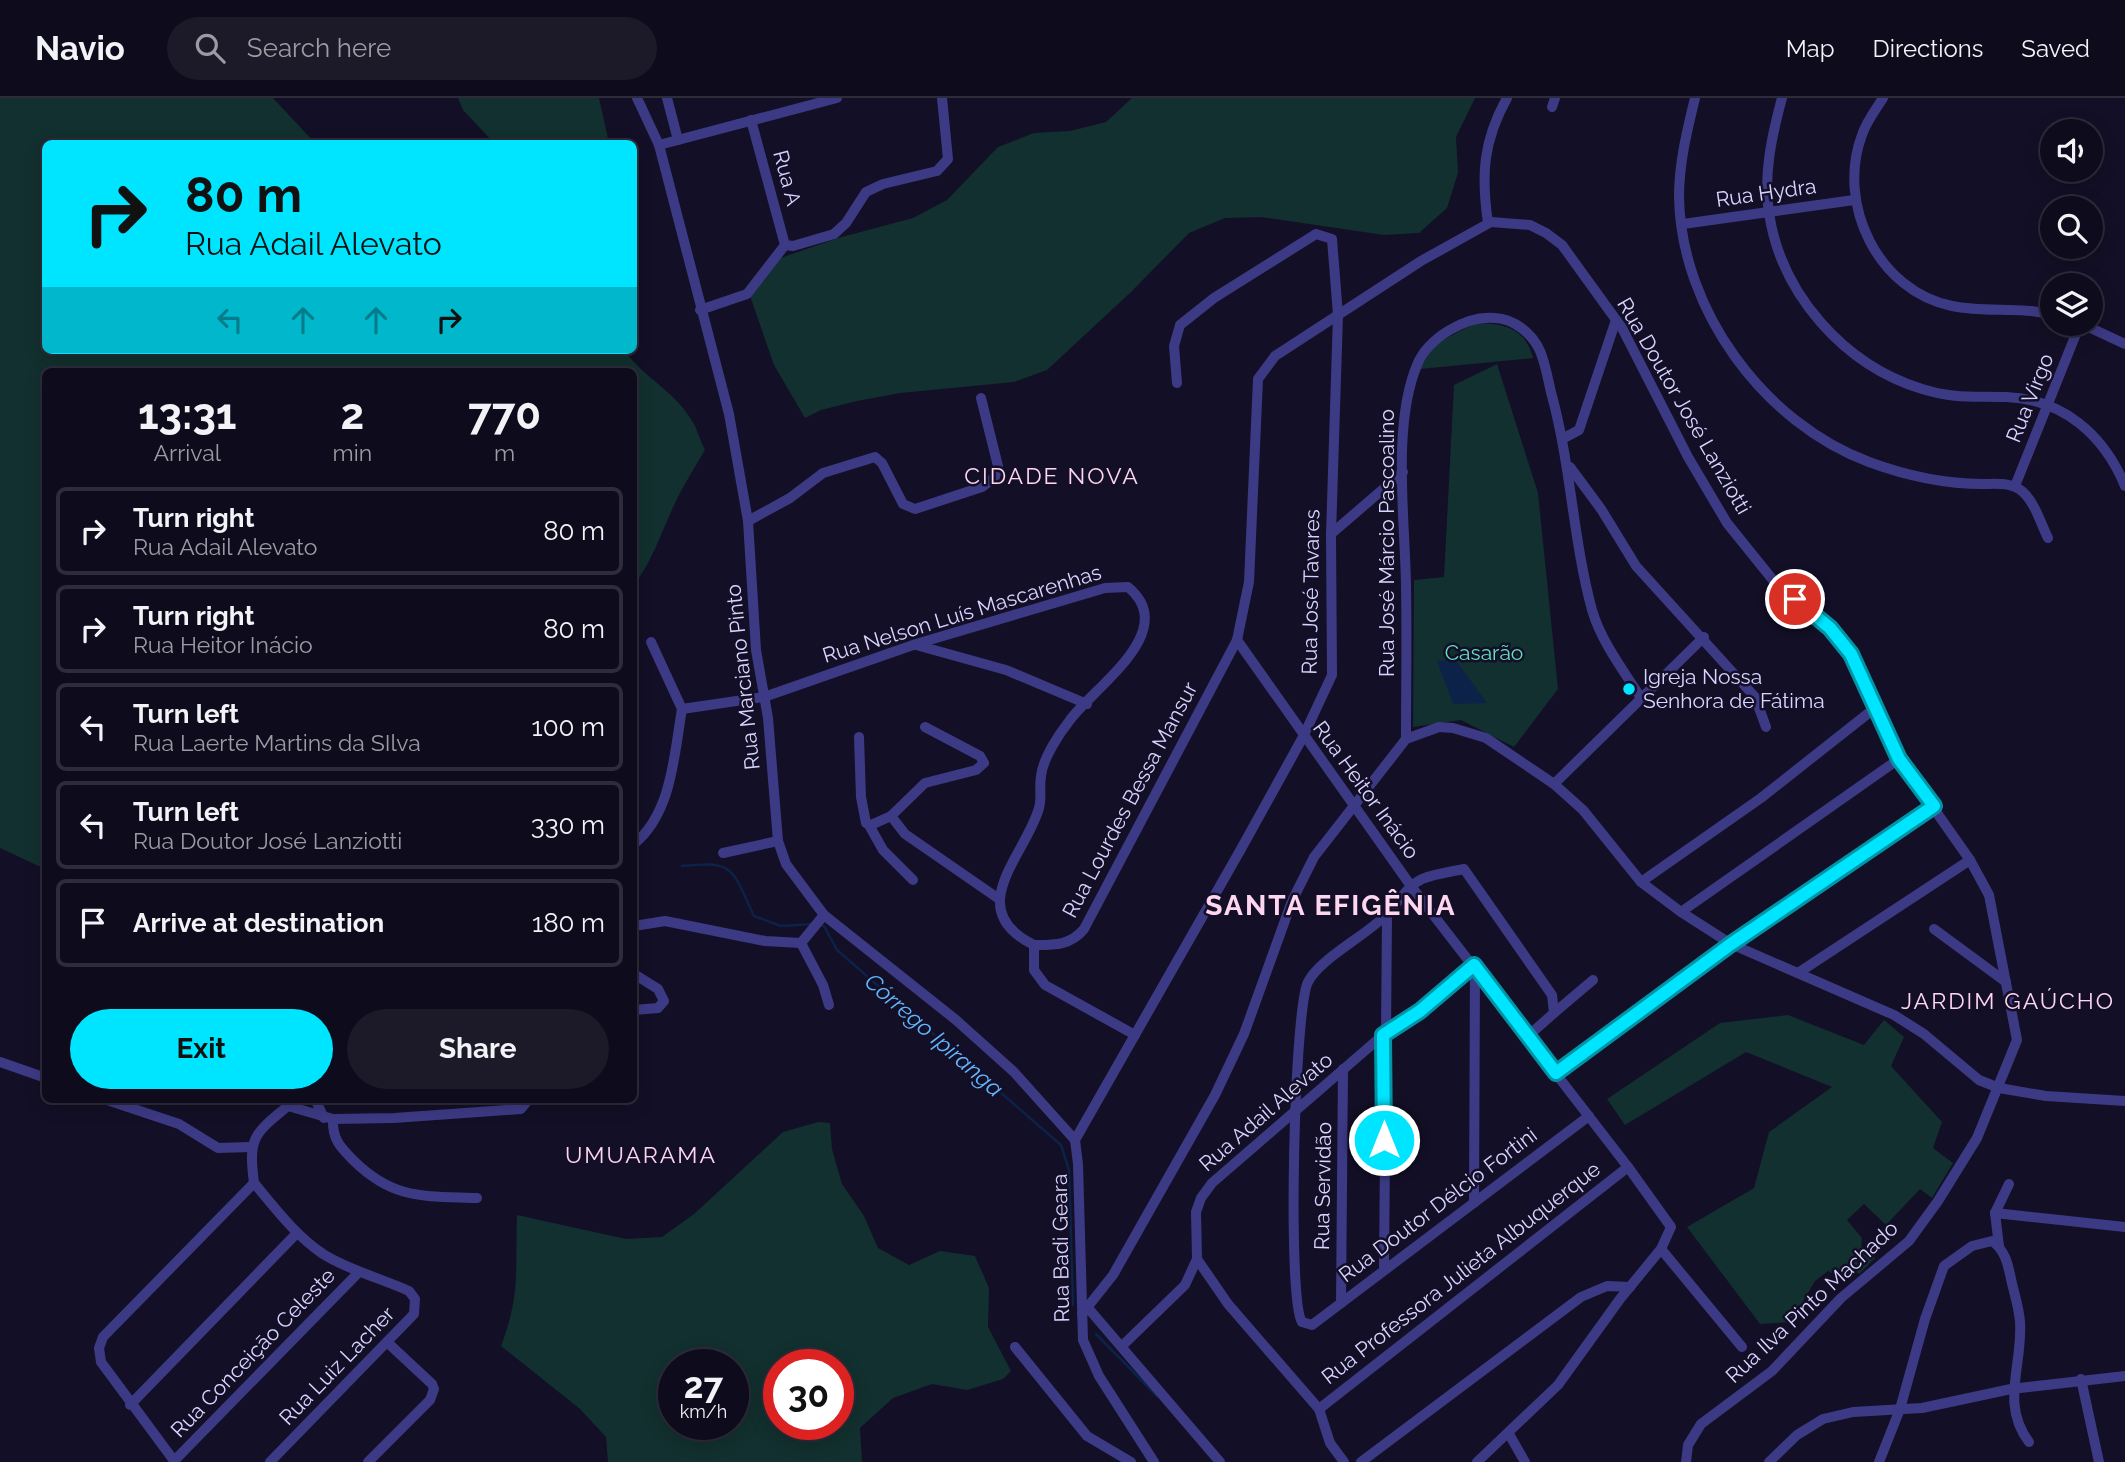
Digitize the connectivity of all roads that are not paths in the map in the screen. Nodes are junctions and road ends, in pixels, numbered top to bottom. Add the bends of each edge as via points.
1 (637, 98) edge
2 (667, 98) edge
3 (837, 98) edge
4 (942, 98) edge
5 (1507, 98) edge
6 (1695, 98) edge
7 (1782, 98) edge
8 (1883, 98) edge
9 (751, 120) junction
10 (678, 140) junction
11 (659, 145) junction
12 (1854, 200) junction
13 (1769, 213) junction
14 (1488, 223) junction
15 (1683, 224) junction
16 (785, 245) junction
17 (700, 310) junction
18 (2040, 312) edge
19 (1338, 315) junction
20 (1616, 320) junction
21 (2103, 334) edge
22 (2076, 336) edge
23 (2125, 344) edge
24 (1177, 383) dead end
25 (981, 398) dead end
26 (2048, 404) junction
27 (1564, 438) junction
28 (1567, 464) junction
29 (1403, 472) junction
30 (2015, 486) junction
31 (2125, 486) edge
32 (748, 521) junction
33 (1331, 534) junction
34 (2048, 538) dead end
35 (1704, 637) junction
36 (1237, 640) junction
37 (652, 642) dead end
38 (916, 644) junction
39 (764, 698) junction
40 (1641, 698) junction
41 (1087, 704) junction
42 (1875, 708) junction
43 (682, 709) junction
44 (925, 727) dead end
45 (1766, 727) dead end
46 (859, 737) dead end
47 (1303, 737) junction
48 (1405, 739) junction
49 (1899, 759) junction
50 (1554, 784) junction
51 (1934, 806) junction
52 (1355, 807) junction
53 (891, 816) junction
54 (869, 825) junction
55 (637, 841) edge
56 (778, 841) junction
57 (723, 853) dead end
58 (1970, 860) junction
59 (913, 880) dead end
60 (1641, 882) junction
61 (1411, 886) junction
62 (999, 899) junction
63 (1681, 912) junction
64 (1387, 915) junction
65 (823, 917) junction
66 (637, 926) edge
67 (1934, 929) dead end
68 (801, 943) junction
69 (1731, 944) junction
70 (1034, 945) junction
71 (1475, 966) junction
72 (1798, 973) junction
73 (637, 976) edge
74 (1593, 980) dead end
75 (2006, 982) junction
76 (829, 1005) dead end
77 (637, 1010) edge
78 (1554, 1013) junction
79 (1135, 1035) junction
80 (1383, 1035) junction
81 (1528, 1036) junction
82 (0, 1062) edge
83 (1343, 1069) junction
84 (1556, 1073) junction
85 (42, 1077) edge
86 (1999, 1088) junction
87 (2125, 1101) edge
88 (116, 1103) edge
89 (317, 1103) edge
90 (526, 1103) edge
91 (1297, 1108) junction
92 (1589, 1116) junction
93 (328, 1118) junction
94 (1075, 1140) junction
95 (250, 1147) junction
96 (1628, 1167) junction
97 (254, 1182) junction
98 (2009, 1184) dead end
99 (477, 1198) dead end
100 (1474, 1203) junction
101 (1994, 1213) junction
102 (2125, 1227) edge
103 (297, 1233) junction
104 (1995, 1244) junction
105 (1661, 1249) junction
106 (1197, 1259) junction
107 (1384, 1270) junction
108 (359, 1272) junction
109 (1630, 1287) junction
110 (1341, 1303) junction
111 (1085, 1311) junction
112 (388, 1343) junction
113 (1122, 1346) junction
114 (1015, 1347) dead end
115 (1742, 1347) dead end
116 (2125, 1376) edge
117 (2081, 1379) junction
118 (2011, 1389) junction
119 (130, 1405) junction
120 (1319, 1409) junction
121 (1900, 1409) junction
122 (1510, 1434) junction
123 (2029, 1442) dead end
124 (1780, 1458) edge
125 (175, 1461) edge
126 (270, 1462) edge
127 (368, 1462) edge
128 (1131, 1462) edge
129 (1154, 1462) edge
130 (1220, 1462) edge
131 (1344, 1462) edge
132 (1361, 1462) edge
133 (1477, 1462) edge
134 (1525, 1462) edge
135 (1686, 1462) edge
136 (1769, 1462) edge
137 (1879, 1462) edge
138 (2099, 1462) edge

1 - 11 street, Rua Marciano Pinto
2 - 10 street
3 - 9 street
4 - 16 street via 948,159 937,171 866,192 834,234
5 - 14 street via 1485,148
6 - 15 street via 1683,146 1679,198
7 - 13 street via 1771,139
8 - 12 street via 1862,135
9 - 10 street
9 - 16 street, Rua A
10 - 11 street
11 - 17 street, Rua Marciano Pinto
12 - 13 street, Rua Hydra
12 - 18 street via 1868,240 1891,272 1916,291 1950,306
13 - 15 street, Rua Hydra
13 - 26 street via 1791,279 1818,321 1847,349 1881,370 1931,391 1957,398 2008,397
14 - 19 street
14 - 20 street, Rua Doutor José Lanziotti via 1530,225 1546,233 1562,246
15 - 30 street via 1688,257 1717,329 1736,359 1792,416 1866,461 1898,472 1932,482
16 - 17 street via 747,294
17 - 32 street, Rua Marciano Pinto via 729,414
19 - 24 street, Rua José Tavares via 1332,239 1316,234 1214,298 1180,325 1174,346
19 - 33 street, Rua José Tavares
19 - 36 street via 1275,356 1258,379 1249,582
20 - 27 street via 1579,430
20 - 42 street, Rua Doutor José Lanziotti via 1727,523 1777,585 1830,628 1851,654
21 - 23 street
22 - 26 street, Rua Virgo
25 - 32 street via 998,466 995,477 982,487 915,509 903,504 875,457 823,473
26 - 30 street, Rua Virgo
26 - 31 street via 2076,419 2102,443
27 - 28 street, Rua José Márcio Pascoalino
27 - 29 street, Rua José Márcio Pascoalino via 1534,339 1509,320 1475,320 1433,341 1418,362 1407,394
28 - 35 street via 1636,566
28 - 40 street, Rua José Márcio Pascoalino via 1592,612
29 - 33 street
29 - 48 street, Rua José Márcio Pascoalino
30 - 34 street via 2030,500
32 - 39 street, Rua Marciano Pinto
33 - 47 street, Rua José Tavares via 1332,675
35 - 40 street
35 - 45 street via 1755,697
36 - 47 street, Rua Heitor Inácio
36 - 70 street, Rua Lourdes Bessa Mansur via 1084,929 1060,945
37 - 43 street
38 - 39 street, Rua Nelson Luís Mascarenhas
38 - 41 street via 1006,670
38 - 41 street, Rua Nelson Luís Mascarenhas via 1105,587 1128,587 1142,605 1145,626 1135,651
39 - 43 street, Rua Nelson Luís Mascarenhas
39 - 56 street, Rua Marciano Pinto
40 - 50 street
41 - 62 street, Rua Nelson Luís Mascarenhas via 1070,719 1046,760 1039,810 1003,880
42 - 49 street, Rua Doutor José Lanziotti
42 - 60 street via 1761,798
43 - 55 street via 659,816
44 - 53 street via 980,756 984,763 976,770 925,783
46 - 54 street via 863,815
47 - 52 street, Rua Heitor Inácio
47 - 79 street, Rua José Tavares
48 - 50 street via 1426,729 1453,727 1486,738
48 - 52 street
49 - 51 street, Rua Doutor José Lanziotti
49 - 63 street
50 - 60 street via 1583,810
51 - 58 street, Rua Doutor José Lanziotti
51 - 69 street
52 - 61 street, Rua Heitor Inácio
52 - 111 street via 1314,858 1292,901 1244,1034 1215,1095 1113,1275
53 - 54 street
53 - 62 street via 905,834
54 - 59 street via 883,850
56 - 57 street
56 - 65 street, Rua Marciano Pinto via 796,881
58 - 72 street
58 - 75 street, Rua Doutor José Lanziotti via 1989,895
60 - 63 street
61 - 64 street
61 - 71 street, Rua Heitor Inácio
61 - 78 street via 1423,878 1464,869 1552,995
62 - 70 street via 1013,931
63 - 69 street
64 - 80 street
64 - 91 street via 1306,985
65 - 68 street
65 - 94 street, Rua Marciano Pinto via 985,1046
66 - 68 street via 665,922 765,941
67 - 75 street
68 - 76 street
69 - 72 street
69 - 84 street
70 - 79 street via 1034,970 1045,985
71 - 80 street, Rua Adail Alevato
71 - 81 street, Rua Heitor Inácio
71 - 100 street
72 - 86 street via 1894,1015 1970,1074
73 - 77 street via 658,989 664,1001 658,1009
74 - 78 street
75 - 86 street, Rua Doutor José Lanziotti via 2017,1040
78 - 81 street
79 - 94 street, Rua José Tavares
80 - 83 street, Rua Adail Alevato
80 - 107 street
81 - 84 street, Rua Heitor Inácio
82 - 85 street
83 - 91 street, Rua Adail Alevato
83 - 110 street, Rua Servidão
84 - 92 street, Rua Heitor Inácio
86 - 87 street
86 - 135 street, Rua Ilva Pinto Machado via 1977,1138 1909,1241 1841,1298 1781,1364 1701,1424 1688,1446
88 - 95 street via 178,1124 218,1148
89 - 93 street
90 - 93 street via 521,1109
91 - 106 street, Rua Adail Alevato via 1200,1198
91 - 110 street, Rua Doutor Délcio Fortini via 1296,1302 1302,1322 1312,1325
92 - 96 street, Rua Heitor Inácio
92 - 100 street, Rua Doutor Délcio Fortini
93 - 95 street via 288,1106 258,1133
93 - 99 street via 338,1145 385,1187 421,1196
94 - 111 street, Rua Badi Geara
95 - 97 street
96 - 105 street, Rua Heitor Inácio via 1671,1227
96 - 120 street, Rua Professora Julieta Albuquerque
97 - 103 street
97 - 119 street via 103,1337 99,1349 102,1362
98 - 101 street
100 - 107 street, Rua Doutor Délcio Fortini
101 - 102 street
101 - 104 street
103 - 108 street
103 - 119 street
104 - 118 street via 2007,1261 2020,1322
104 - 121 street via 1972,1246 1944,1266
105 - 109 street
105 - 115 street
106 - 113 street via 1185,1285
106 - 120 street via 1228,1304
107 - 110 street, Rua Doutor Délcio Fortini
108 - 112 street, Rua Luiz Lacher via 409,1291 415,1299 414,1314
108 - 125 street, Rua Conceiçāo Celeste
109 - 122 street via 1558,1385
109 - 132 street via 1607,1286 1581,1297
111 - 113 street
111 - 129 street, Rua Badi Geara via 1083,1340 1090,1359
112 - 126 street, Rua Luiz Lacher
112 - 127 street via 434,1389 430,1400
113 - 130 street
114 - 128 street via 1087,1436
116 - 117 street
117 - 118 street
117 - 138 street
118 - 121 street
118 - 123 street via 2015,1418
119 - 125 street
120 - 131 street via 1330,1443
121 - 124 street via 1823,1419 1797,1435
121 - 137 street
122 - 133 street
122 - 134 street
124 - 136 street

